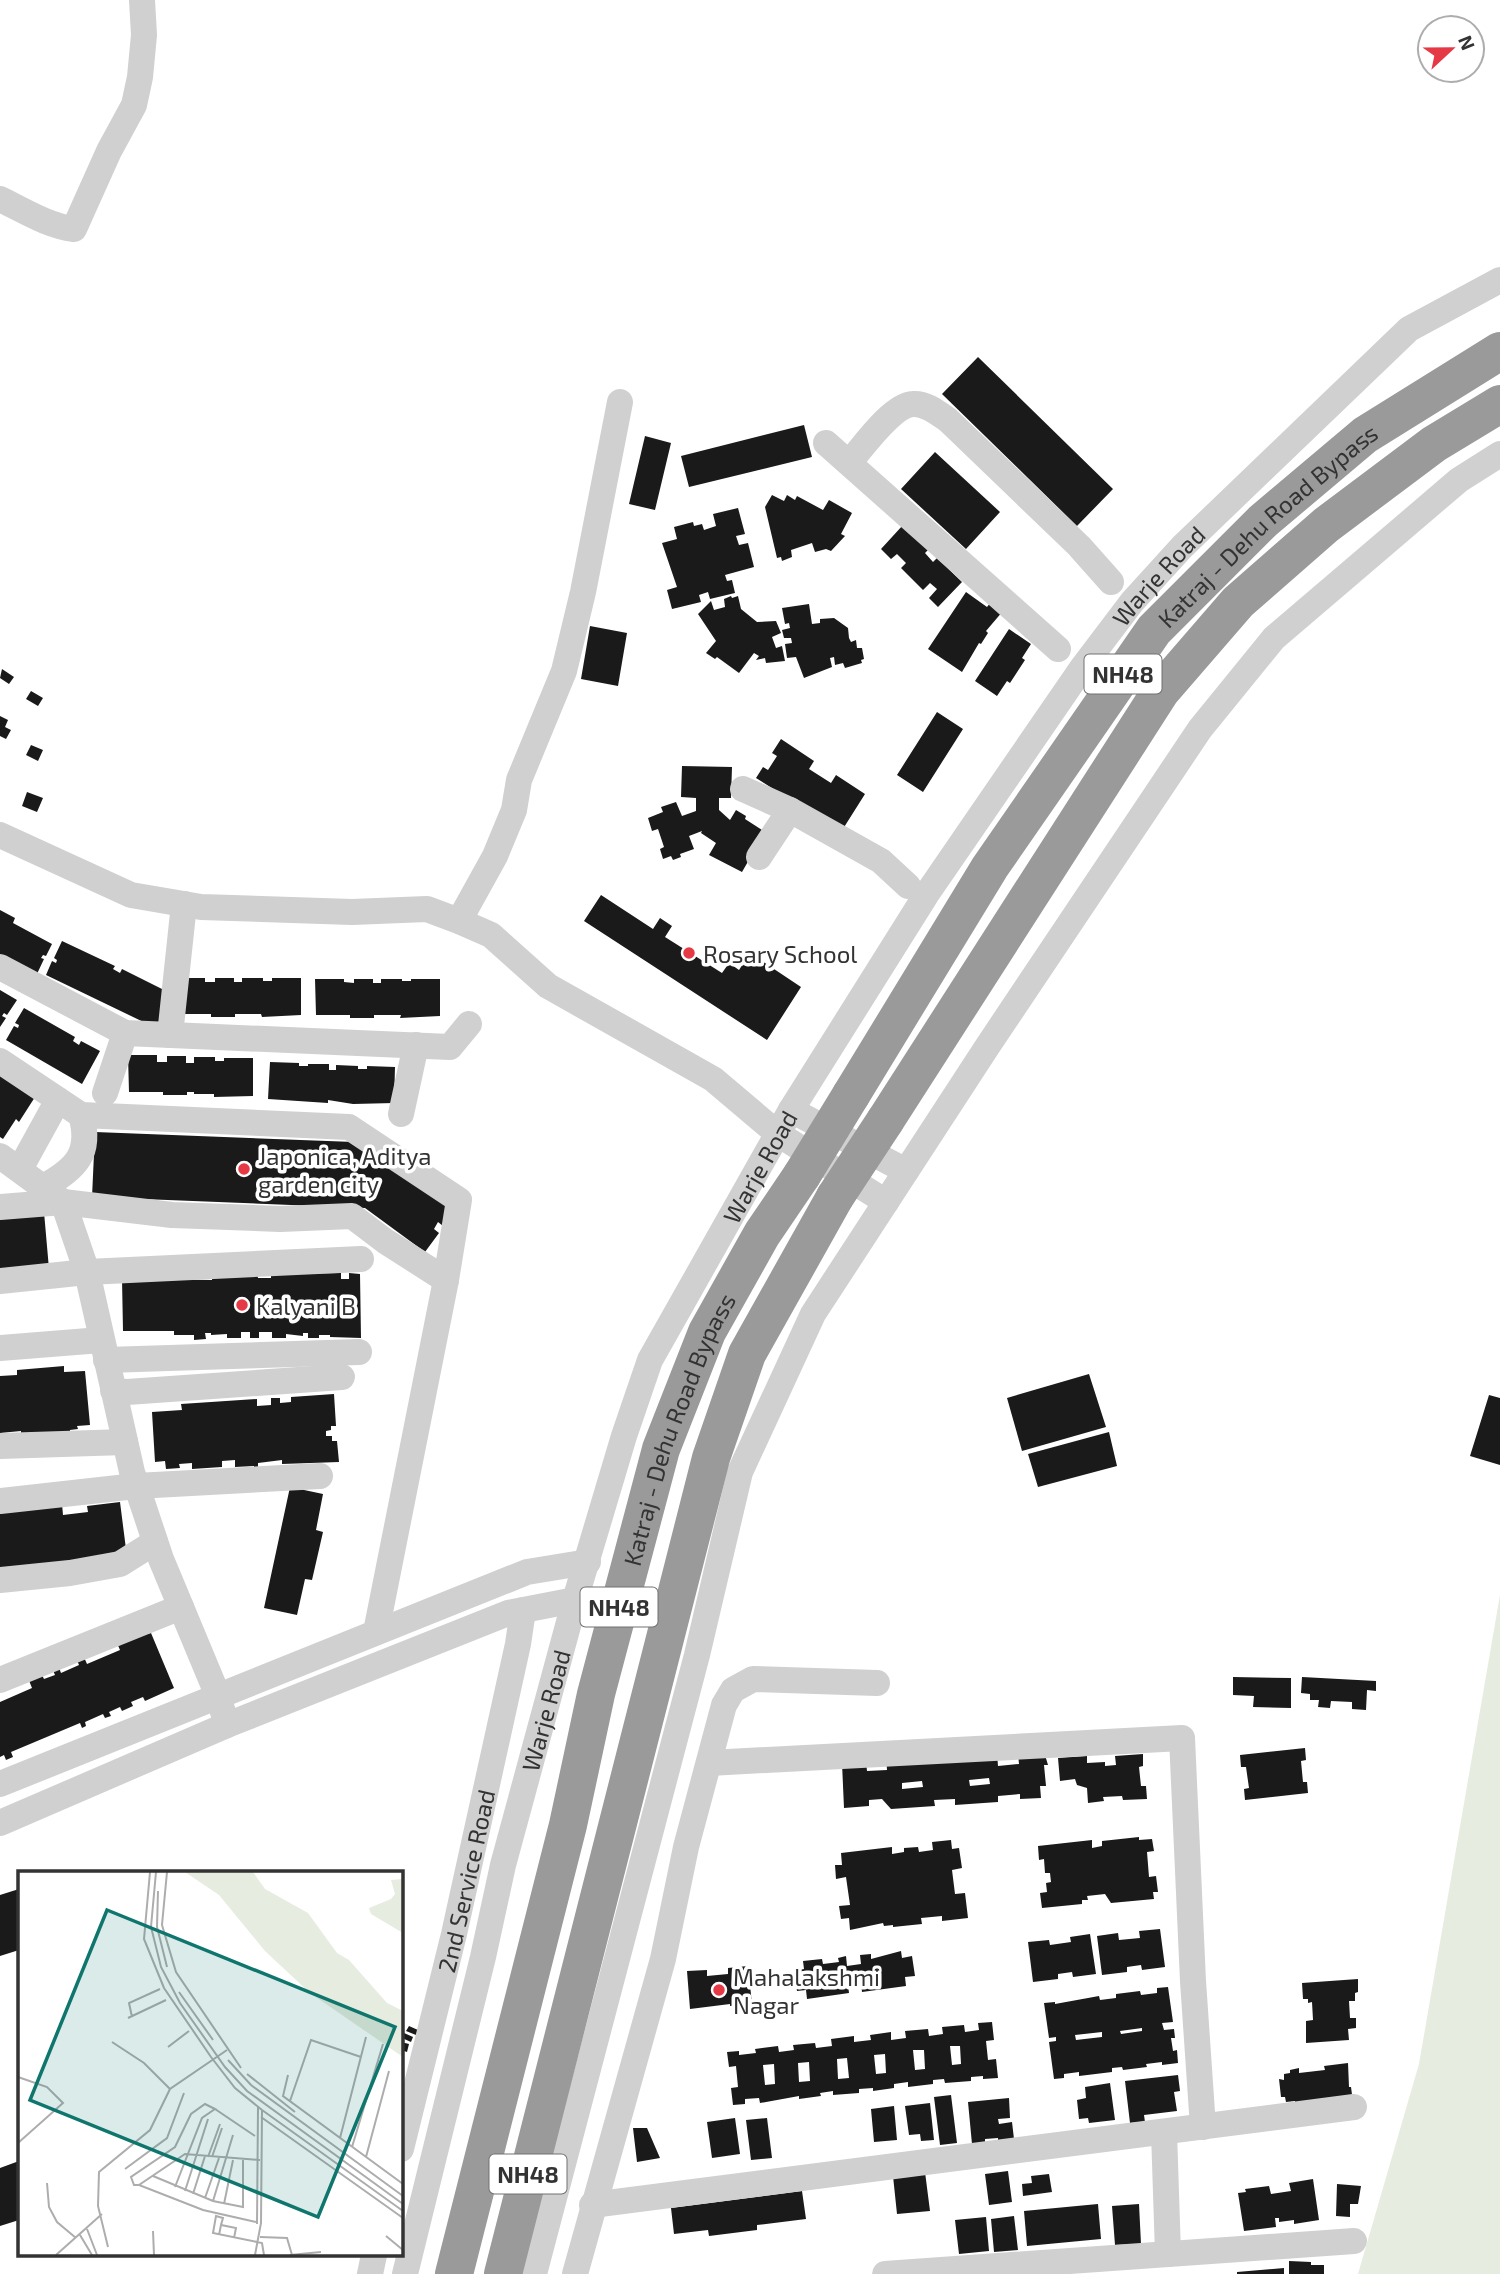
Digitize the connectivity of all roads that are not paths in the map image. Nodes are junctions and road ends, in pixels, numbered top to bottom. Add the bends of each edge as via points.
1 (142, 0) edge
2 (0, 198) edge
3 (1500, 280) edge
4 (1500, 351) edge
5 (620, 402) dead end
6 (1500, 404) edge
7 (826, 443) dead end
8 (1498, 458) edge
9 (849, 463) junction
10 (1111, 582) dead end
11 (1058, 649) dead end
12 (743, 789) dead end
13 (790, 810) junction
14 (0, 835) edge
15 (759, 857) dead end
16 (908, 886) dead end
17 (184, 904) junction
18 (459, 921) junction
19 (0, 967) edge
20 (469, 1024) dead end
21 (125, 1033) junction
22 (170, 1035) junction
23 (416, 1045) junction
24 (0, 1061) edge
25 (105, 1093) dead end
26 (58, 1100) junction
27 (791, 1110) junction
28 (401, 1114) dead end
29 (81, 1115) junction
30 (778, 1134) junction
31 (10, 1163) edge
32 (906, 1171) junction
33 (53, 1195) junction
34 (886, 1202) junction
35 (0, 1207) edge
36 (361, 1259) dead end
37 (87, 1272) junction
38 (446, 1280) junction
39 (0, 1281) edge
40 (0, 1348) edge
41 (103, 1350) junction
42 (359, 1352) dead end
43 (342, 1377) dead end
44 (113, 1391) junction
45 (125, 1441) junction
46 (0, 1446) edge
47 (320, 1476) dead end
48 (136, 1486) junction
49 (0, 1501) edge
50 (155, 1542) junction
51 (588, 1562) junction
52 (0, 1580) edge
53 (575, 1600) junction
54 (181, 1607) junction
55 (523, 1610) junction
56 (378, 1623) junction
57 (0, 1680) edge
58 (877, 1683) dead end
59 (218, 1696) junction
60 (227, 1725) junction
61 (709, 1763) junction
62 (0, 1784) edge
63 (0, 1823) edge
64 (492, 1917) junction
65 (454, 1934) junction
66 (1354, 2107) dead end
67 (1203, 2127) junction
68 (1164, 2132) junction
69 (402, 2145) edge
70 (592, 2205) junction
71 (1354, 2241) dead end
72 (374, 2256) edge
73 (1179, 2260) edge
74 (457, 2262) edge
75 (370, 2274) edge
76 (405, 2274) edge
77 (513, 2274) edge
78 (575, 2274) edge
79 (885, 2274) edge

1 - 2 street via 144,35 134,105 74,229
3 - 27 street, Warje Road via 1409,328 1182,547 1132,602 1082,667 926,895
4 - 74 highway, Katraj - Dehu Road Bypass / NH48, bridge via 1365,435 1262,521 1154,630 990,867 762,1234 707,1332 661,1449
5 - 18 street via 564,671 519,780 514,810 495,856
6 - 77 highway, Katraj - Dehu Road Bypass / NH48, bridge via 1434,444 1326,525 1238,602 1161,691 835,1197 747,1354 711,1458 553,2076
7 - 9 street
8 - 32 street via 1458,480 1274,638 1200,729
9 - 10 street via 896,410 913,404 930,408 948,420
9 - 11 street
12 - 13 street
13 - 15 street
13 - 16 street via 881,861
14 - 17 street via 131,895
17 - 18 street via 352,912 427,909
17 - 22 street
18 - 30 street via 491,935 548,986 713,1079
19 - 21 street
20 - 23 street via 450,1047
21 - 22 street
21 - 25 street
22 - 23 street
23 - 28 street
24 - 26 street
26 - 29 street
26 - 31 street
27 - 30 street, Warje Road
27 - 32 street
29 - 33 street via 87,1134 79,1160 61,1178
29 - 38 street via 349,1127 459,1200
30 - 34 street
30 - 51 street, Warje Road via 650,1360
31 - 33 street
32 - 34 street
33 - 35 street
33 - 37 street
33 - 38 street via 172,1215 352,1216
34 - 77 street via 813,1314 740,1472 697,1655
36 - 37 street
37 - 39 street
37 - 41 street
38 - 56 street
40 - 41 street
41 - 42 street
41 - 44 street
43 - 44 street
44 - 45 street
45 - 46 street
45 - 48 street
47 - 48 street
48 - 49 street
48 - 50 street
50 - 52 street via 120,1564
50 - 54 street
51 - 53 street, Warje Road
51 - 56 street via 527,1572
53 - 55 street
53 - 64 street, Warje Road
54 - 57 street
54 - 59 street
55 - 60 street
55 - 65 street, 2nd Service Road
56 - 59 street
58 - 61 street via 752,1679 733,1690 724,1705
59 - 60 street
59 - 62 street
60 - 63 street
61 - 67 street via 1182,1738
61 - 70 street via 663,1959
64 - 65 street
64 - 76 street, Warje Road
65 - 69 street, 2nd Service Road
66 - 67 street
67 - 68 street
68 - 70 street
68 - 73 street
70 - 78 street
71 - 73 street
72 - 75 street
73 - 79 street

